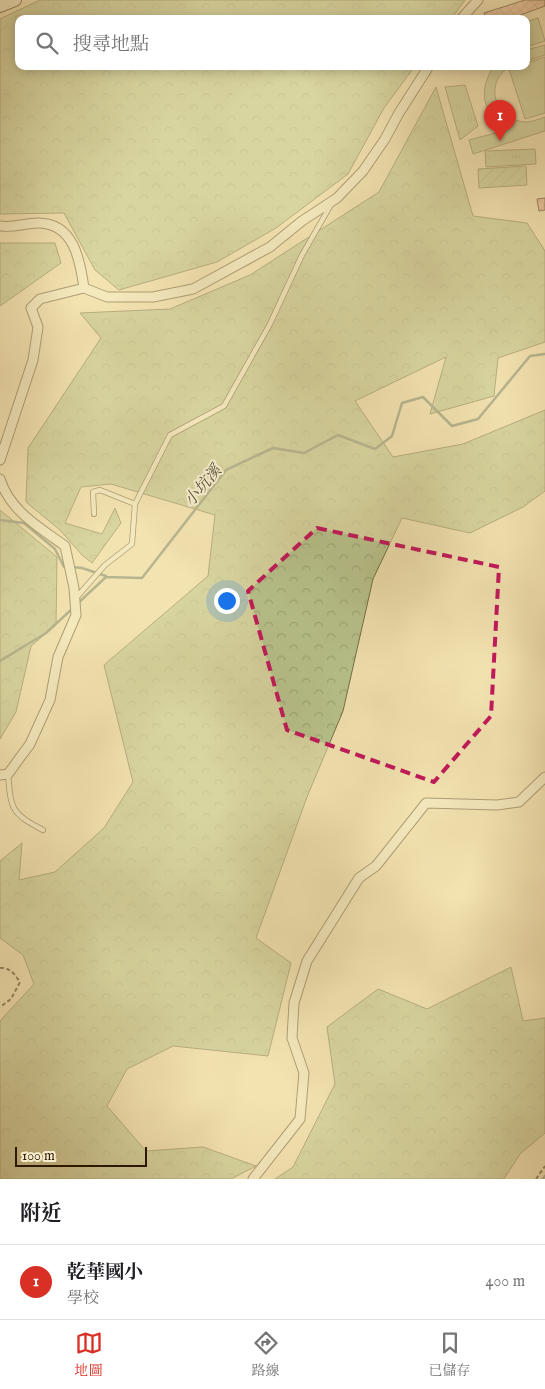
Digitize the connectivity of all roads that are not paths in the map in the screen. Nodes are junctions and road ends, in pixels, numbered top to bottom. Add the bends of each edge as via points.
1 (15, 0) edge
2 (478, 0) edge
3 (0, 6) edge
4 (465, 15) edge
5 (426, 70) edge
6 (334, 200) junction
7 (0, 226) edge
8 (84, 288) junction
9 (0, 460) edge
10 (0, 479) edge
11 (136, 504) junction
12 (94, 514) dead end
13 (74, 601) junction
14 (4, 775) edge
15 (545, 777) edge
16 (43, 830) dead end
17 (253, 1179) edge

1 - 3 street
2 - 4 street
5 - 6 street via 364,171
6 - 8 street via 270,247 193,289 153,296 108,297
6 - 11 lane via 224,406 170,435
7 - 8 street via 10,228 38,223 56,226 67,235 80,257
8 - 9 street via 40,299 31,308 38,327 33,360
10 - 13 street via 6,496 30,521 65,546
11 - 12 lane via 100,490 92,492
11 - 13 lane via 132,544 105,565
13 - 14 street via 76,615 58,657 50,700 30,744
14 - 16 lane via 11,803 20,818
15 - 17 street via 519,802 497,805 426,803 376,866 360,878 306,960 294,1003 292,1038 304,1073 300,1119

